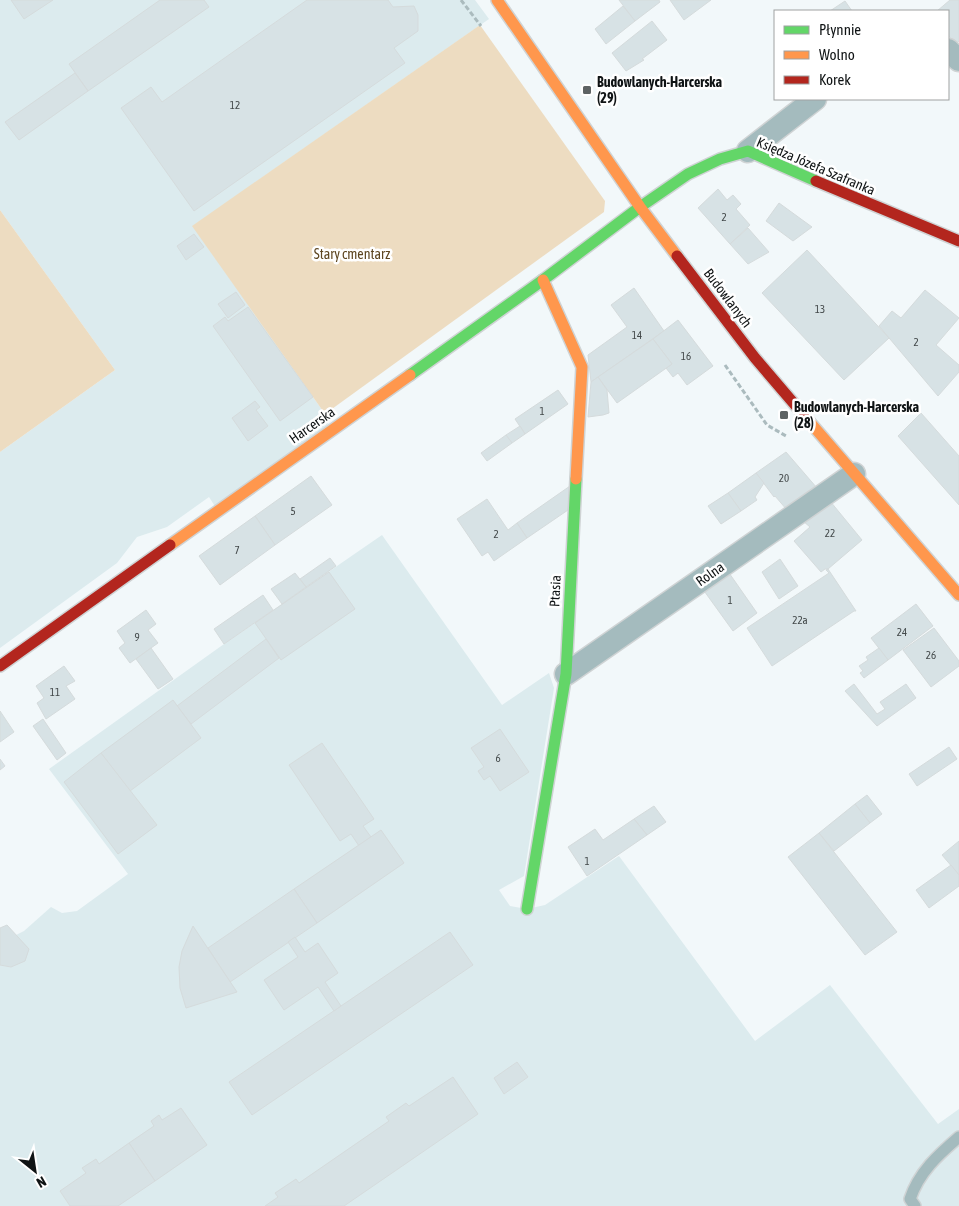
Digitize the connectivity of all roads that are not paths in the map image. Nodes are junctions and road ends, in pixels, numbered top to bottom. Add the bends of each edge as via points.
1 (497, 0) edge
2 (949, 51) edge
3 (959, 60) edge
4 (814, 100) edge
5 (748, 151) junction
6 (640, 208) junction
7 (959, 241) edge
8 (543, 280) junction
9 (854, 474) junction
10 (959, 595) edge
11 (0, 666) edge
12 (566, 674) junction
13 (527, 908) dead end
14 (959, 1137) edge
15 (915, 1206) edge

1 - 6 street, Budowlanych
2 - 3 street
4 - 5 street
5 - 6 street, Księdza Józefa Szafranka via 720,159 688,174
5 - 7 street, Księdza Józefa Szafranka
6 - 8 street, Harcerska
6 - 9 street, Budowlanych via 755,358
8 - 11 street, Harcerska
8 - 12 street, Ptasia via 582,366
9 - 10 street, Budowlanych
9 - 12 street, Rolna
12 - 13 street, Ptasia
14 - 15 lane via 935,1158 915,1184 910,1200

